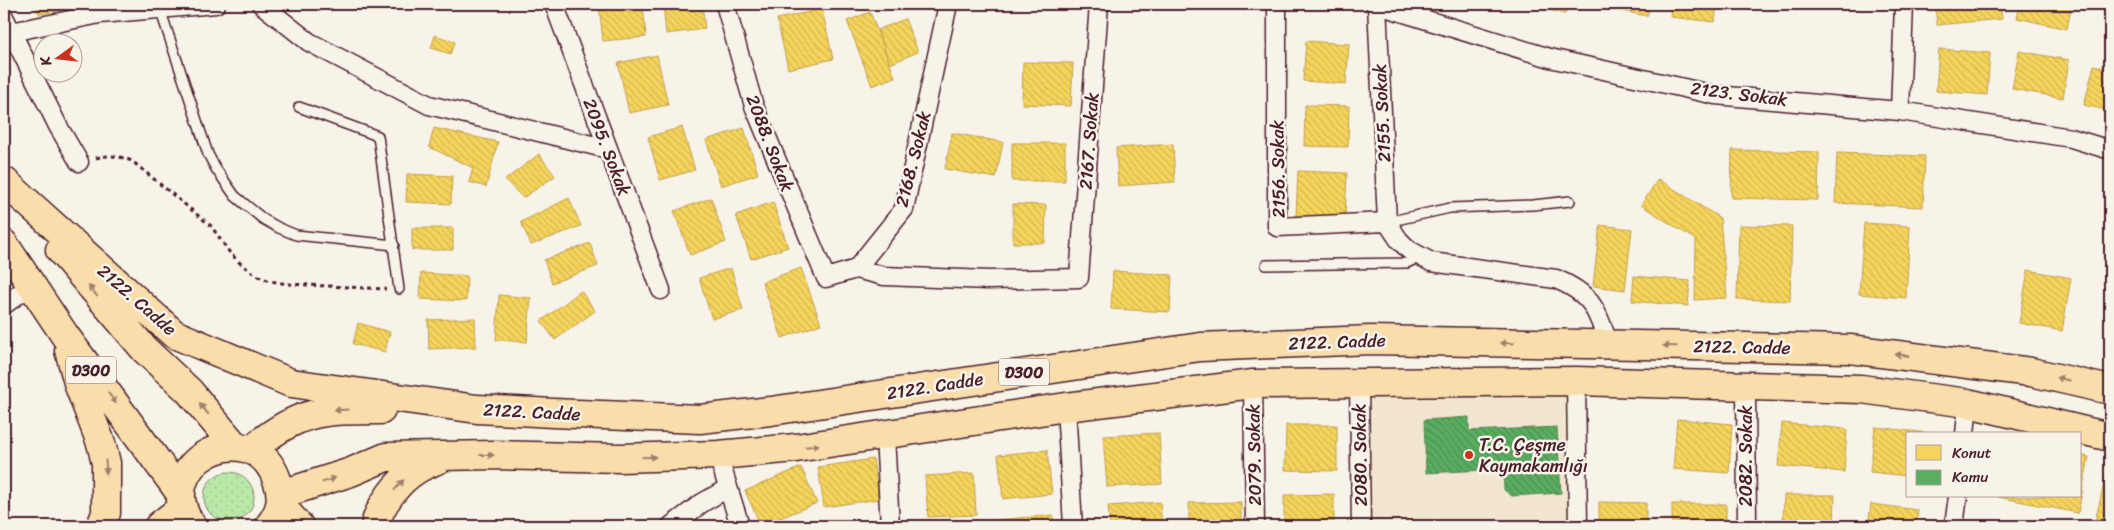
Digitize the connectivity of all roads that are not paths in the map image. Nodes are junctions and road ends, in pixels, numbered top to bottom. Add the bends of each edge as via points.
1 (216, 4) edge
2 (261, 4) edge
3 (554, 4) edge
4 (725, 4) edge
5 (948, 4) edge
6 (1099, 4) edge
7 (1276, 4) edge
8 (1376, 4) edge
9 (1904, 4) edge
10 (99, 9) edge
11 (160, 9) junction
12 (7, 24) edge
13 (299, 107) dead end
14 (1900, 110) junction
15 (608, 148) junction
16 (2110, 150) edge
17 (79, 162) road end
18 (4, 182) edge
19 (1570, 201) dead end
20 (1387, 222) junction
21 (4, 244) edge
22 (394, 246) junction
23 (1420, 257) junction
24 (1266, 265) dead end
25 (856, 269) junction
26 (32, 285) junction
27 (399, 290) road end
28 (661, 290) dead end
29 (4, 305) edge
30 (66, 337) junction
31 (1609, 346) junction
32 (1576, 381) junction
33 (1253, 384) junction
34 (1359, 384) junction
35 (1746, 386) junction
36 (2110, 390) edge
37 (1968, 403) junction
38 (1066, 407) junction
39 (477, 409) junction
40 (1965, 432) edge
41 (885, 436) junction
42 (2110, 437) edge
43 (243, 448) junction
44 (718, 455) junction
45 (447, 456) junction
46 (728, 488) junction
47 (1958, 498) edge
48 (186, 509) edge
49 (277, 509) edge
50 (101, 526) edge
51 (159, 526) edge
52 (299, 526) edge
53 (375, 526) edge
54 (672, 526) edge
55 (740, 526) edge
56 (890, 526) edge
57 (1073, 526) edge
58 (1255, 526) edge
59 (1361, 526) edge
60 (1578, 526) edge
61 (1747, 526) edge
62 (1954, 526) edge

1 - 11 street
2 - 15 street via 309,42 429,105
3 - 15 street, 2095. Sokak
4 - 25 street, 2088. Sokak via 754,106 826,278
5 - 25 street, 2168. Sokak via 904,209
6 - 25 street, 2167. Sokak via 1079,278 989,280 884,276
7 - 20 street, 2156. Sokak via 1277,227
8 - 14 street, 2123. Sokak via 1550,58 1715,94
8 - 20 street, 2155. Sokak
9 - 14 street
10 - 11 street
10 - 12 street
11 - 22 lane via 208,154 235,196 263,219 296,235
12 - 17 street
13 - 22 lane via 378,136
14 - 16 street, 2123. Sokak via 2071,138
15 - 28 street, 2095. Sokak
18 - 39 highway, 2122. Cadde / D300 via 174,334 291,383
43 -> 18 highway via 99,298
19 - 20 lane via 1450,208
20 - 23 street via 1399,240
21 - 26 highway, D300
22 - 27 lane
23 - 24 lane via 1407,263
23 - 31 street via 1446,265 1556,279 1571,285 1596,308
26 - 29 street
26 - 30 highway, D300
30 -> 48 highway, D300
30 -> 50 highway via 106,463 106,512
36 -> 31 highway, 2122. Cadde / D300 via 2031,372 1850,349
31 -> 39 highway, 2122. Cadde / D300 via 1370,340 1200,347 700,419
32 - 34 highway, D300
32 - 35 highway, D300
32 - 60 street
33 - 34 highway, D300
33 - 38 highway, D300
33 - 58 street, 2079. Sokak
34 - 59 street, 2080. Sokak
35 - 37 highway, D300 via 1861,389
35 - 61 street, 2082. Sokak
37 - 40 street
37 - 42 highway, D300
38 - 41 highway, D300
38 - 57 street
39 -> 43 highway via 337,410 311,414
44 -> 41 highway, D300
41 - 56 street
43 - 48 highway via 220,448 193,464 185,478
43 - 49 highway via 265,460 275,473
45 -> 44 highway, D300 via 620,458
44 - 46 street
49 -> 45 highway, D300 via 386,457
53 -> 45 highway via 376,519 400,483 415,470
46 - 54 street
46 - 55 street
47 - 62 street
48 - 51 highway
49 - 52 highway

